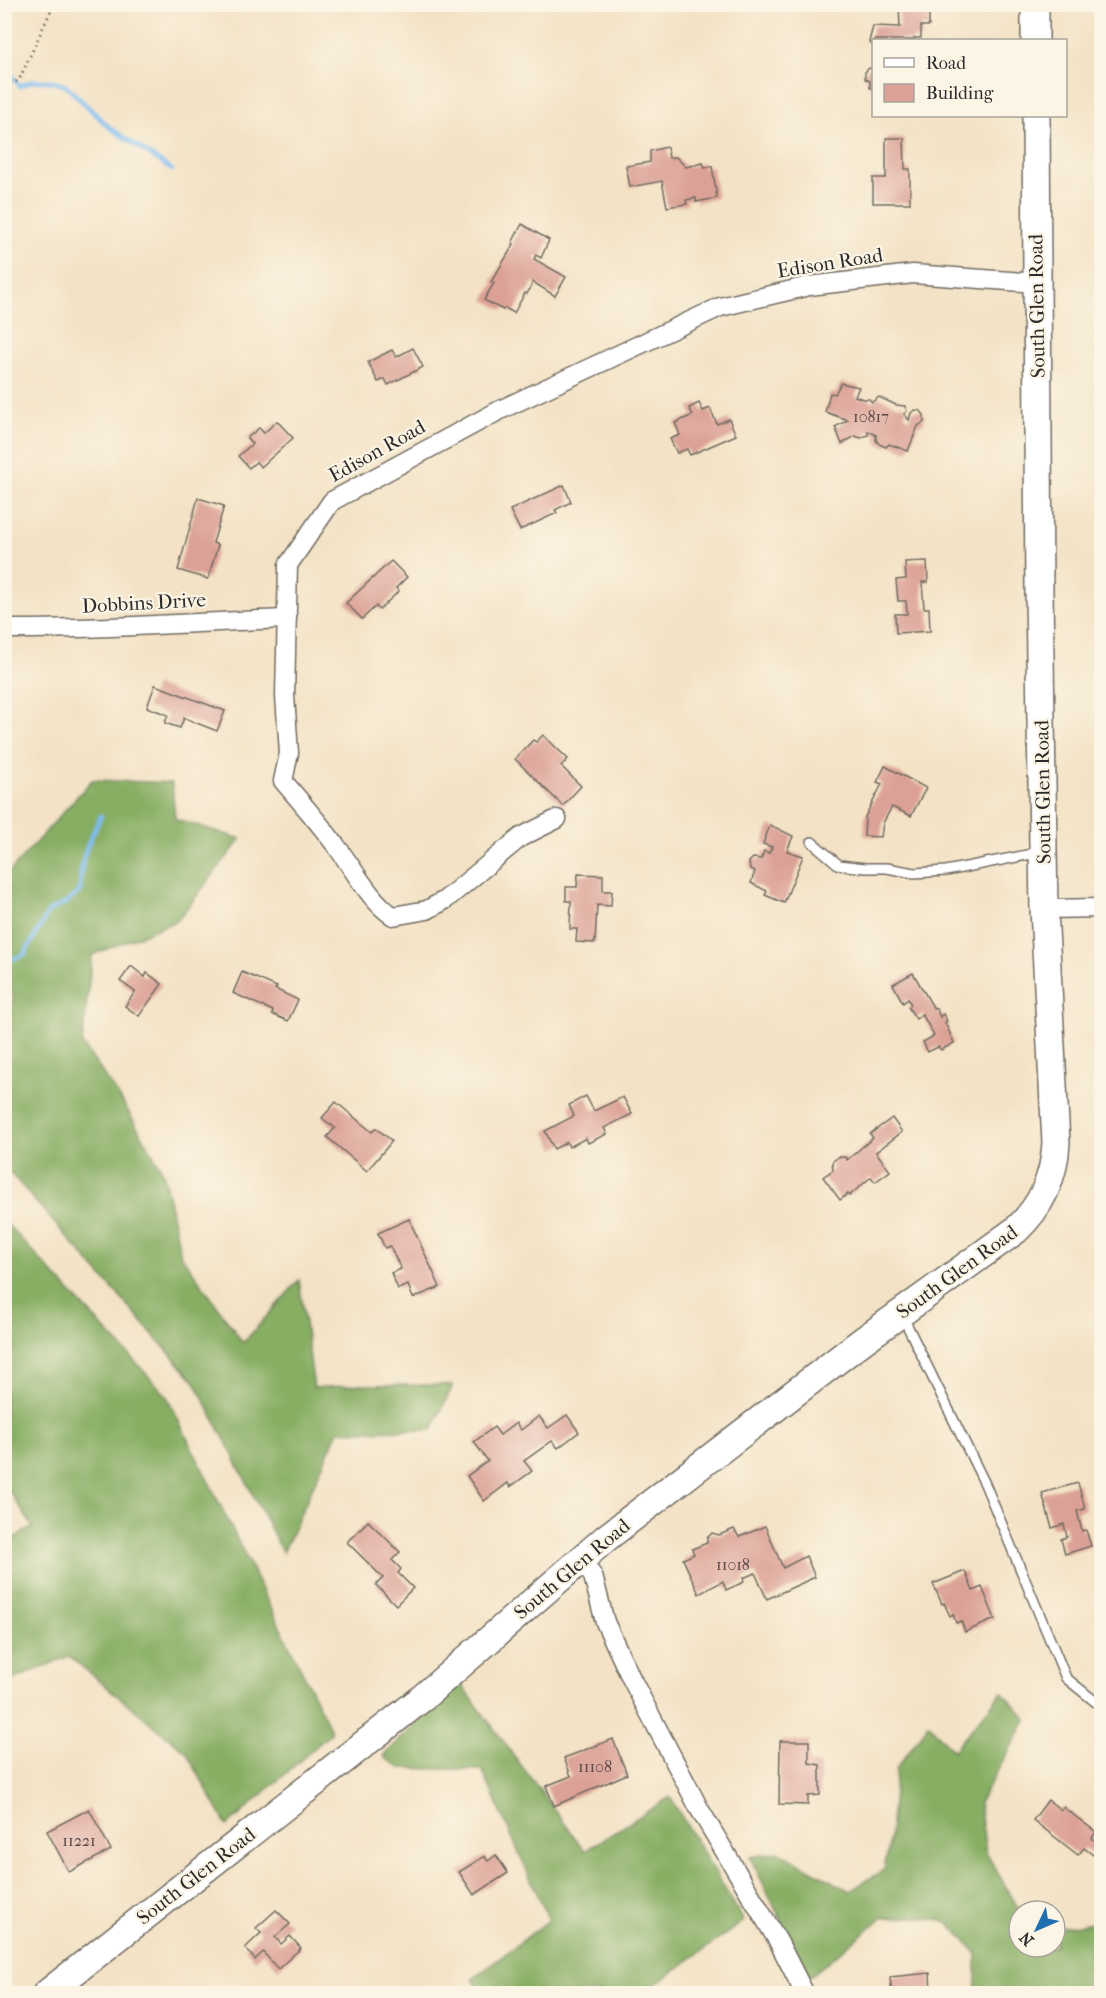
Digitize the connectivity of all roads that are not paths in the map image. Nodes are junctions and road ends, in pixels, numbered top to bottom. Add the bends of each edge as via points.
1 (1035, 4) edge
2 (1035, 39) edge
3 (1036, 117) edge
4 (1037, 283) junction
5 (287, 619) junction
6 (4, 629) edge
7 (556, 819) dead end
8 (812, 842) dead end
9 (1044, 852) junction
10 (1101, 908) edge
11 (1044, 909) junction
12 (901, 1313) junction
13 (580, 1560) junction
14 (1101, 1707) edge
15 (46, 1994) edge
16 (805, 1994) edge

1 - 2 main road
3 - 4 main road, South Glen Road
4 - 5 street, Edison Road via 913,274 809,286 720,307 500,410 332,501 288,565
4 - 9 main road, South Glen Road
5 - 6 street, Dobbins Drive via 70,630
5 - 7 street, Edison Road via 285,696 289,753 283,781 387,912 393,916 407,915 445,900 521,837
8 - 9 lane via 838,865 914,873 946,871
9 - 11 main road, South Glen Road
10 - 11 street
11 - 12 main road, South Glen Road via 1056,1143 1050,1180 1036,1207 1016,1230
12 - 13 main road, South Glen Road
12 - 14 lane via 985,1484 1066,1678
13 - 15 main road, South Glen Road via 420,1700
13 - 16 street via 593,1576 605,1622 700,1810

